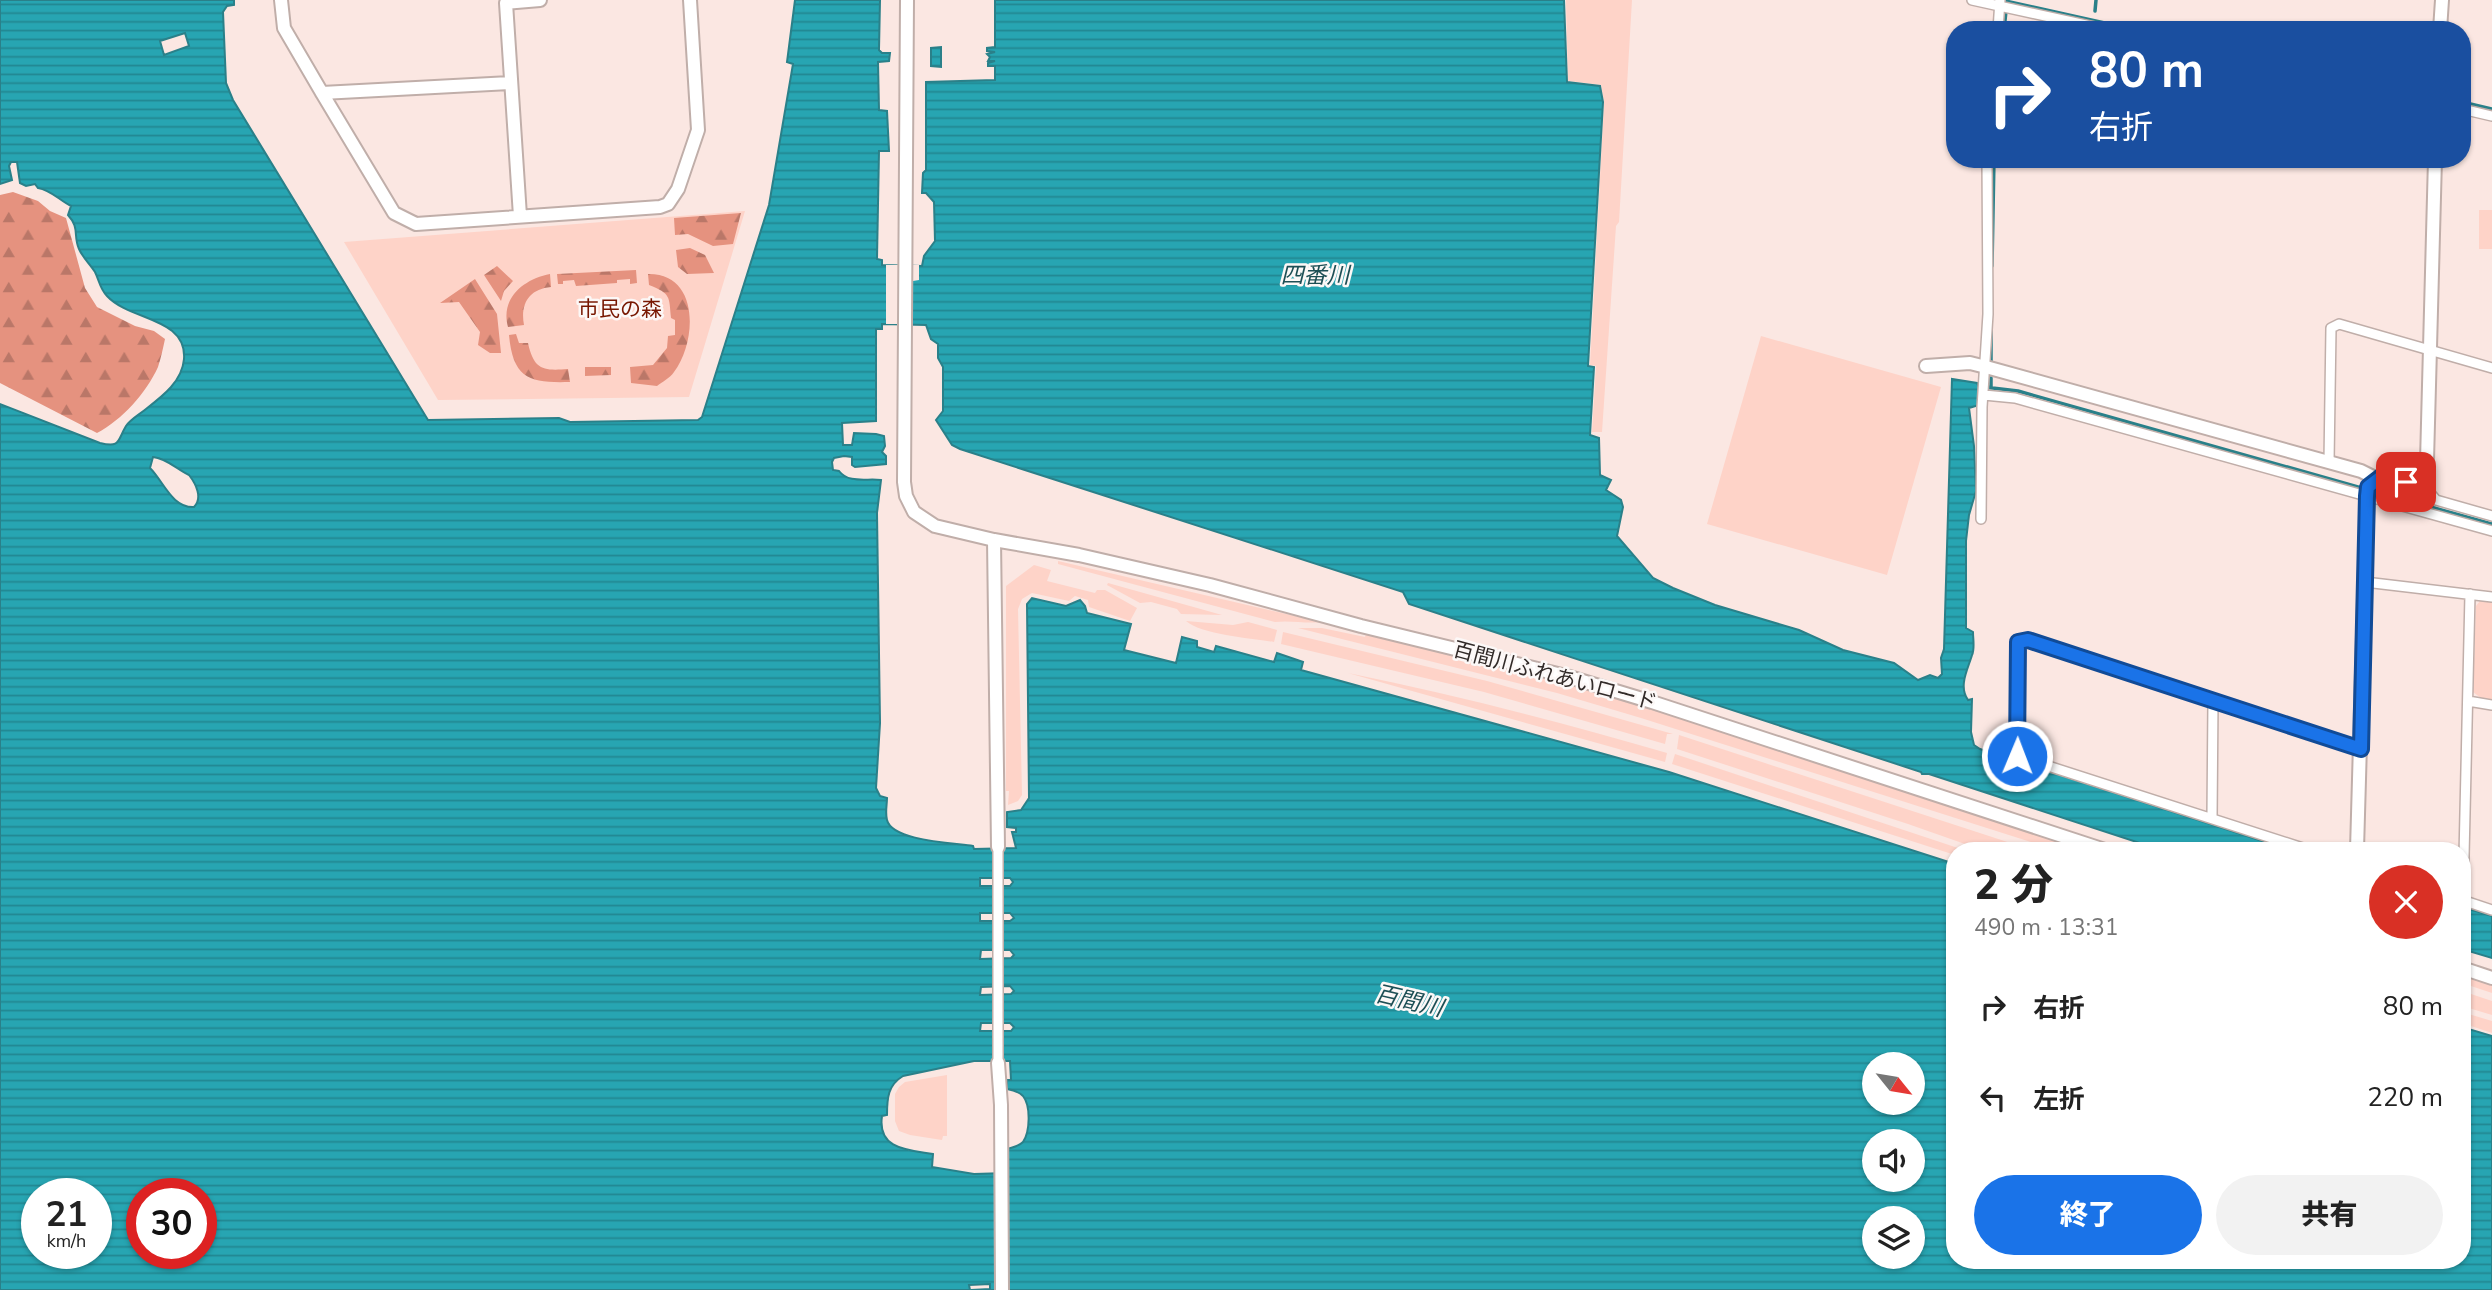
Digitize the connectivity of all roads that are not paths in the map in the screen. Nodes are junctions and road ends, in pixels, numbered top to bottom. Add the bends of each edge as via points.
1 (281, 0) edge
2 (540, 0) edge
3 (690, 0) edge
4 (907, 0) edge
5 (1972, 0) edge
6 (2442, 0) edge
7 (2000, 3) edge
8 (1999, 21) edge
9 (2073, 21) edge
10 (2441, 21) edge
11 (510, 83) junction
12 (322, 93) junction
13 (2471, 111) edge
14 (2492, 116) edge
15 (1987, 168) edge
16 (2435, 168) edge
17 (520, 216) junction
18 (2430, 352) junction
19 (1926, 366) dead end
20 (1986, 367) junction
21 (2492, 369) edge
22 (1984, 390) junction
23 (2329, 462) junction
24 (2417, 478) junction
25 (2370, 489) junction
26 (2492, 516) edge
27 (1981, 519) dead end
28 (2492, 531) edge
29 (994, 540) junction
30 (2365, 582) junction
31 (2470, 594) junction
32 (2492, 597) edge
33 (2213, 701) junction
34 (2468, 701) junction
35 (2492, 705) edge
36 (2361, 749) junction
37 (2212, 818) junction
38 (2081, 842) edge
39 (2285, 842) edge
40 (2357, 842) edge
41 (2464, 842) edge
42 (998, 848) joint
43 (2471, 903) edge
44 (2492, 910) edge
45 (2471, 971) edge
46 (2492, 978) edge
47 (998, 1063) joint
48 (1002, 1290) edge

1 - 12 street via 285,28
2 - 11 street via 506,3
3 - 17 street via 698,130 674,197 660,207
4 - 29 street, 百間川ふれあいロード via 904,482 909,505 920,518
5 - 7 street
6 - 10 street
7 - 8 street
7 - 9 street
11 - 12 street
11 - 17 street
12 - 17 street via 394,213 404,220 416,224
13 - 14 street
15 - 20 street
16 - 18 street
18 - 21 street
18 - 23 street via 2339,324 2331,328
18 - 24 street via 2427,461
19 - 20 street via 1970,363
20 - 22 street
20 - 23 street
22 - 25 street
22 - 27 street
23 - 25 street via 2361,471
24 - 25 street via 2406,482 2381,477
24 - 26 street via 2436,500
25 - 28 street
25 - 30 street
29 - 38 street, 百間川ふれあいロード via 1210,585 1566,676
29 - 42 street
30 - 31 street
30 - 36 street
31 - 32 street
31 - 34 street
33 - 36 street
33 - 37 street
33 - 37 street via 2028,640 2018,642 2017,756
34 - 35 street
34 - 41 street
36 - 40 street
37 - 39 street
42 - 47 street
43 - 44 street
45 - 46 street
47 - 48 street

